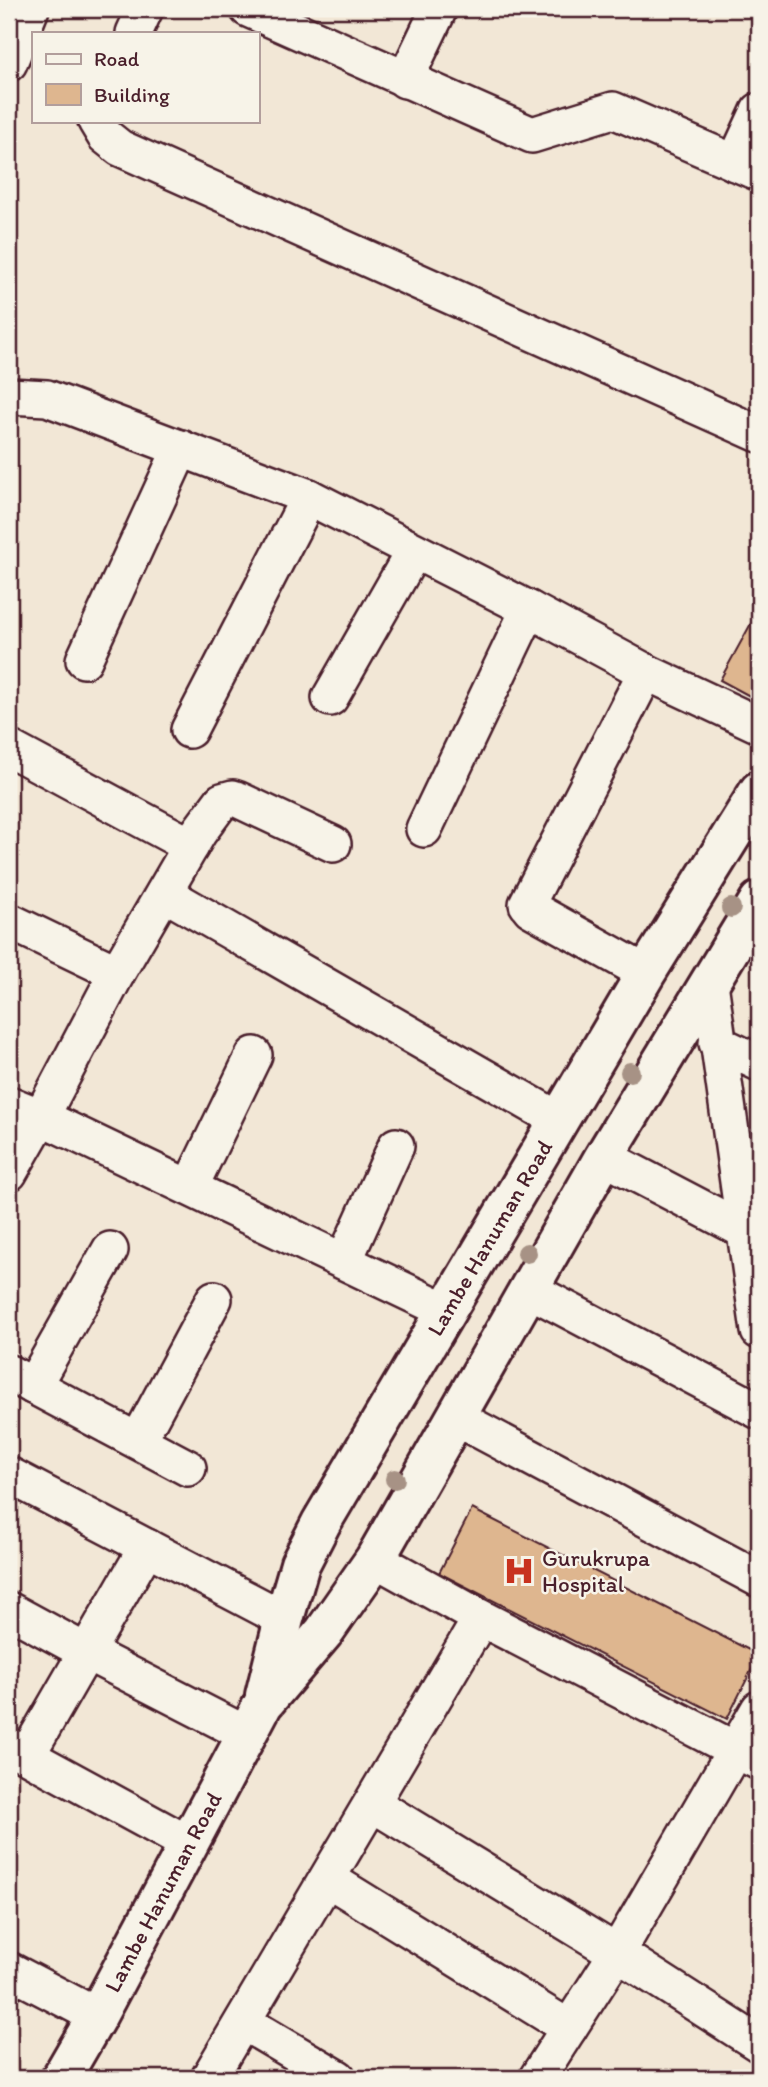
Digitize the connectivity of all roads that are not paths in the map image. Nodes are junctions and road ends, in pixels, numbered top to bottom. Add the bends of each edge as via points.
1 (31, 9) edge
2 (145, 9) edge
3 (439, 9) edge
4 (257, 11) edge
5 (134, 32) edge
6 (9, 62) edge
7 (405, 80) junction
8 (759, 111) edge
9 (97, 122) edge
10 (747, 168) edge
11 (9, 396) edge
12 (759, 434) edge
13 (181, 448) junction
14 (309, 497) junction
15 (414, 551) junction
16 (529, 609) junction
17 (85, 660) dead end
18 (646, 672) junction
19 (330, 698) dead end
20 (759, 725) edge
21 (189, 730) dead end
22 (9, 748) edge
23 (757, 802) edge
24 (424, 829) dead end
25 (333, 844) dead end
26 (191, 846) junction
27 (164, 893) junction
28 (759, 901) edge
29 (9, 921) edge
30 (117, 973) junction
31 (646, 973) junction
32 (710, 983) junction
33 (717, 1043) junction
34 (254, 1055) dead end
35 (759, 1063) edge
36 (9, 1104) edge
37 (41, 1117) junction
38 (559, 1120) junction
39 (396, 1146) dead end
40 (604, 1157) junction
41 (9, 1173) edge
42 (190, 1187) junction
43 (752, 1234) edge
44 (110, 1250) dead end
45 (344, 1261) junction
46 (528, 1289) junction
47 (214, 1299) dead end
48 (445, 1310) junction
49 (759, 1331) edge
50 (21, 1380) edge
51 (759, 1412) edge
52 (455, 1417) junction
53 (138, 1441) junction
54 (188, 1468) dead end
55 (12, 1485) edge
56 (147, 1547) junction
57 (375, 1559) junction
58 (759, 1578) edge
59 (9, 1610) edge
60 (481, 1618) junction
61 (284, 1619) junction
62 (88, 1653) junction
63 (759, 1709) edge
64 (255, 1719) junction
65 (18, 1751) edge
66 (747, 1756) edge
67 (373, 1804) junction
68 (187, 1843) junction
69 (328, 1879) junction
70 (617, 1953) junction
71 (9, 1970) edge
72 (96, 2017) junction
73 (243, 2022) junction
74 (569, 2028) junction
75 (759, 2043) edge
76 (61, 2078) edge
77 (209, 2078) edge
78 (338, 2078) edge
79 (537, 2078) edge

1 - 6 street
2 - 5 street
3 - 7 street
4 - 7 street
7 - 10 street via 532,135 613,110
8 - 10 street
9 - 12 street via 120,148
11 - 13 street via 47,398
13 - 14 street
13 - 17 street
14 - 15 street
14 - 21 street
15 - 16 street
15 - 19 street
16 - 18 street
16 - 24 street
18 - 20 street
18 - 31 street via 527,904
22 - 26 street
23 - 31 main road, Lambe Hanuman Road
25 - 26 street via 233,798 222,802
26 - 27 street
27 - 30 street
27 - 38 street
28 - 32 main road, Lambe Hanuman Road
29 - 30 street
30 - 37 street
31 - 38 main road, Lambe Hanuman Road
32 - 33 street
32 - 40 main road, Lambe Hanuman Road
33 - 35 street
33 - 43 street
34 - 42 street
36 - 37 street
37 - 41 street
37 - 42 street
38 - 48 main road, Lambe Hanuman Road
39 - 45 street
40 - 43 street
40 - 46 main road, Lambe Hanuman Road
42 - 45 street
43 - 49 street
44 - 50 street
45 - 48 street
46 - 51 street
46 - 52 main road, Lambe Hanuman Road
47 - 53 street
48 - 61 main road, Lambe Hanuman Road via 321,1523 300,1564
50 - 53 street
52 - 57 main road, Lambe Hanuman Road
52 - 58 street
53 - 54 street
55 - 56 street
56 - 61 street
56 - 62 street
57 - 60 street
57 - 64 main road, Lambe Hanuman Road
59 - 62 street
60 - 66 street
60 - 67 street
61 - 64 main road, Lambe Hanuman Road
62 - 64 street
62 - 65 street
63 - 66 street
64 - 68 main road, Lambe Hanuman Road
65 - 68 street
66 - 70 street
67 - 69 street
67 - 70 street
68 - 72 main road, Lambe Hanuman Road
69 - 73 street
69 - 74 street
70 - 74 street
70 - 75 street
71 - 72 street
72 - 76 main road, Lambe Hanuman Road
73 - 77 street
73 - 78 street
74 - 79 street

